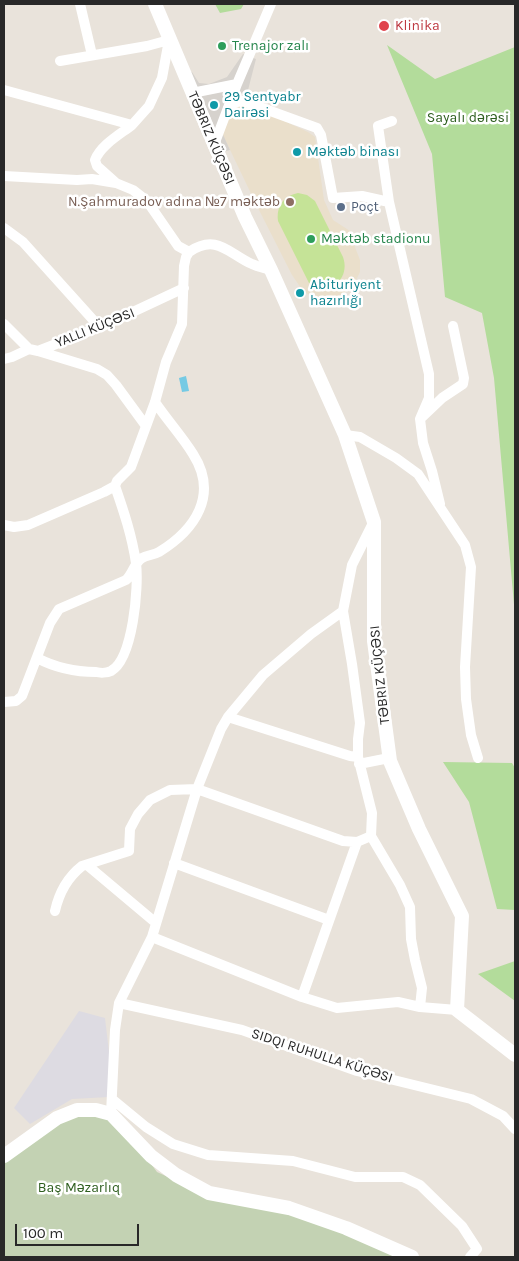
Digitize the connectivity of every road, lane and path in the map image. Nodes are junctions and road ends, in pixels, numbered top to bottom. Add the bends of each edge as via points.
1 (80, 4) edge
2 (155, 4) edge
3 (271, 4) edge
4 (170, 40) junction
5 (92, 55) junction
6 (60, 61) dead end
7 (237, 84) junction
8 (4, 90) edge
9 (192, 93) junction
10 (228, 106) junction
11 (392, 121) dead end
12 (132, 125) junction
13 (214, 144) junction
14 (4, 176) edge
15 (116, 183) junction
16 (390, 202) junction
17 (4, 228) edge
18 (189, 252) junction
19 (271, 270) junction
20 (184, 288) junction
21 (4, 324) edge
22 (106, 326) junction
23 (453, 326) dead end
24 (33, 350) junction
25 (4, 359) edge
26 (155, 402) junction
27 (420, 419) junction
28 (146, 426) junction
29 (345, 435) junction
30 (114, 486) junction
31 (441, 507) junction
32 (374, 522) junction
33 (4, 525) edge
34 (136, 564) junction
35 (343, 611) junction
36 (37, 658) junction
37 (4, 702) edge
38 (228, 717) junction
39 (389, 758) junction
40 (478, 758) dead end
41 (358, 760) junction
42 (197, 789) junction
43 (371, 836) junction
44 (356, 842) junction
45 (174, 863) junction
46 (87, 865) junction
47 (55, 911) dead end
48 (329, 920) junction
49 (156, 923) junction
50 (152, 938) junction
51 (302, 997) junction
52 (119, 1003) junction
53 (420, 1007) junction
54 (457, 1010) junction
55 (515, 1055) edge
56 (112, 1099) junction
57 (111, 1114) junction
58 (515, 1130) edge
59 (4, 1156) edge
60 (412, 1257) edge
61 (470, 1257) edge

1 - 5 street
2 - 4 street, TƏBRIZ KÜÇƏSI
3 - 7 street
4 - 5 street
4 - 9 street, TƏBRIZ KÜÇƏSI
4 - 12 street via 162,78 149,106
5 - 6 street
7 - 9 street
7 - 10 street
8 - 12 street
9 - 13 street, TƏBRIZ KÜÇƏSI
10 - 13 street
10 - 16 street via 243,101 316,128 322,134 333,198 362,196
11 - 16 street via 378,126
12 - 15 street via 110,141 95,160 96,166
13 - 19 street, TƏBRIZ KÜÇƏSI
14 - 15 street
15 - 18 street via 147,201 178,246
16 - 27 street via 429,374 429,398
17 - 22 street via 23,242 95,322
18 - 19 street via 211,245 225,247 253,264
18 - 20 street via 184,266
19 - 29 street, TƏBRIZ KÜÇƏSI
20 - 22 street
20 - 26 street via 182,324 166,362
21 - 24 street
22 - 24 street
23 - 27 street via 463,384
24 - 25 street
24 - 28 street via 108,375
26 - 28 street
26 - 34 street via 195,456 204,489 202,506 193,524 178,540 157,553 141,558
27 - 31 street via 423,443
28 - 30 street via 131,467
29 - 31 street via 360,437 418,474
29 - 32 street, TƏBRIZ KÜÇƏSI
30 - 33 street via 28,525
30 - 34 street via 129,527
31 - 40 street via 465,545 470,567 466,699
32 - 35 street via 352,565
32 - 39 street, TƏBRIZ KÜÇƏSI via 374,641
34 - 36 street via 126,580 59,609
34 - 36 street via 137,596 126,645 118,664 110,672 62,669
35 - 38 street via 263,675
35 - 41 street via 360,723
36 - 37 street via 22,696 16,701
38 - 41 street
38 - 42 street
39 - 41 street
39 - 54 street, TƏBRIZ KÜÇƏSI via 462,916
41 - 43 street via 372,813
42 - 44 street via 343,841
42 - 45 street
42 - 46 street via 170,790 150,800 130,829 129,851
43 - 44 street
43 - 53 street via 410,907 415,960 422,988
44 - 48 street
45 - 48 street
45 - 49 street
46 - 47 street via 76,870 70,878 58,898
46 - 49 street
48 - 51 street
49 - 50 street
50 - 51 street
50 - 52 street
51 - 53 street via 338,1008 398,1002
52 - 56 street
52 - 58 street, SIDQI RUHULLA KÜÇƏSI via 242,1030 357,1071 471,1099 503,1116
53 - 54 street
54 - 55 street
56 - 57 street
56 - 61 street via 173,1144 208,1155 294,1161 356,1177 402,1177 412,1181 462,1226 477,1249
57 - 59 street via 77,1110 57,1118
57 - 60 street via 151,1156 209,1193 289,1208 346,1228

